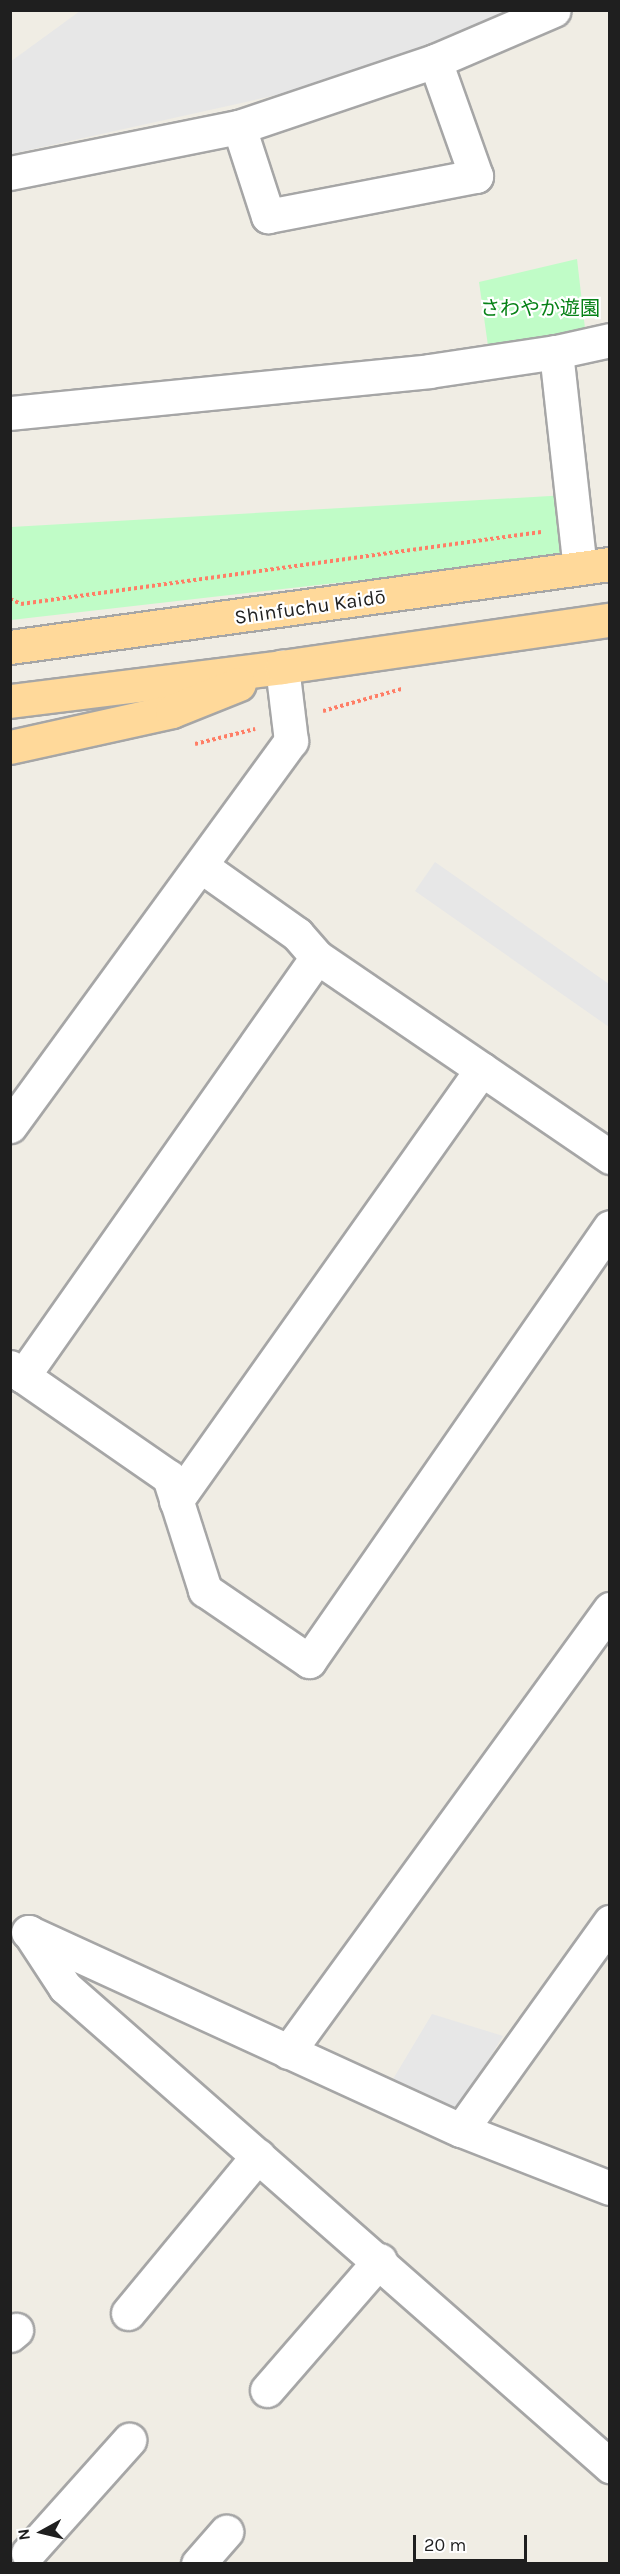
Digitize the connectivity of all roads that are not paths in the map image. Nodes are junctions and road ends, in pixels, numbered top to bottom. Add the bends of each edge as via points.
1 (554, 10) edge
2 (435, 61) junction
3 (239, 127) junction
4 (10, 173) edge
5 (609, 340) edge
6 (556, 352) junction
7 (10, 413) edge
8 (595, 566) edge
9 (609, 620) edge
10 (10, 647) edge
11 (282, 667) junction
12 (10, 701) edge
13 (10, 747) edge
14 (201, 866) junction
15 (317, 957) junction
16 (482, 1069) junction
17 (10, 1126) edge
18 (609, 1156) edge
19 (609, 1227) edge
20 (17, 1372) edge
21 (177, 1501) junction
22 (609, 1609) edge
23 (609, 1922) edge
24 (17, 1936) edge
25 (288, 2052) junction
26 (461, 2130) junction
27 (258, 2156) junction
28 (609, 2188) edge
29 (380, 2260) junction
30 (128, 2313) dead end
31 (267, 2390) dead end
32 (129, 2440) dead end
33 (609, 2466) edge
34 (226, 2532) dead end
35 (26, 2551) edge
36 (198, 2564) edge

1 - 2 street
2 - 3 street
2 - 3 street via 476,176 268,216
3 - 4 street
5 - 6 street
6 - 7 street via 429,371
6 - 8 street via 577,527
8 - 10 main road, Shinfuchu Kaidō
9 - 11 main road
11 - 12 main road
11 - 13 main road via 172,711
11 - 14 street via 291,741
14 - 15 street via 297,934
14 - 17 street
15 - 16 street
15 - 20 street
16 - 18 street
16 - 21 street
19 - 21 street via 309,1661 205,1590
20 - 21 street via 169,1477
22 - 25 street
23 - 26 street
24 - 25 street
24 - 27 street via 65,1987
25 - 26 street
26 - 28 street
27 - 29 street
27 - 30 street
29 - 31 street
29 - 33 street
32 - 35 street
34 - 36 street

